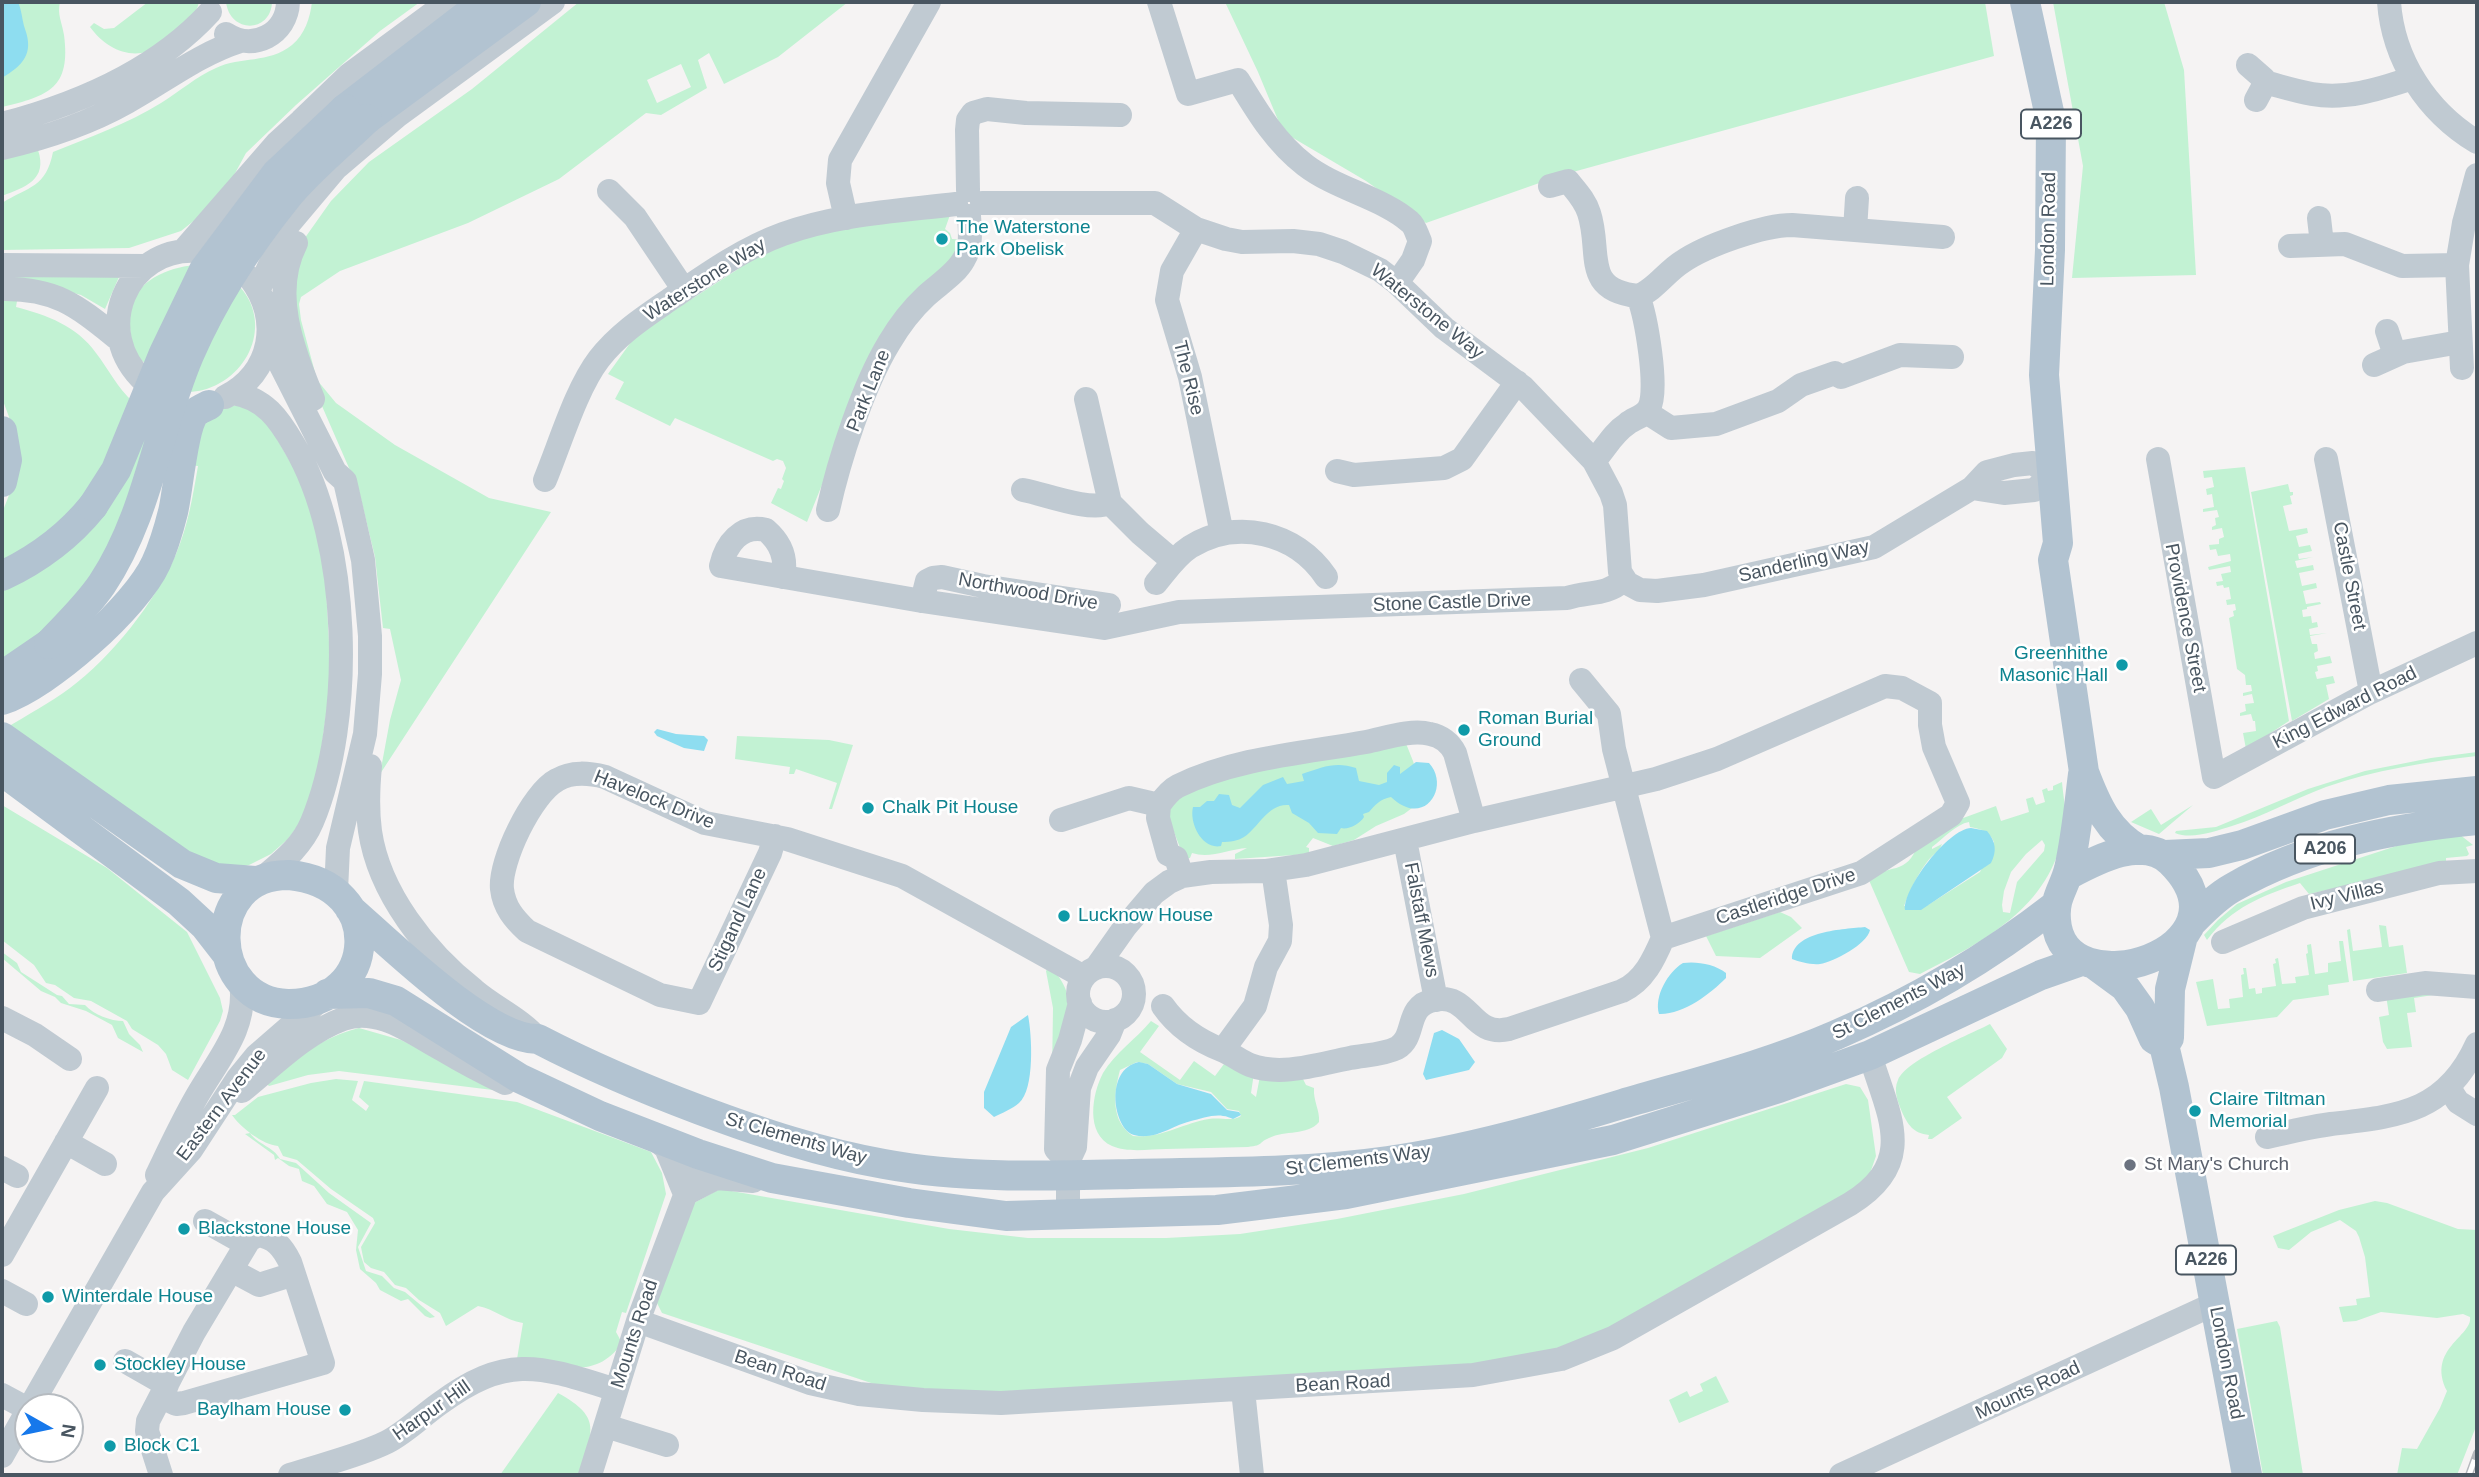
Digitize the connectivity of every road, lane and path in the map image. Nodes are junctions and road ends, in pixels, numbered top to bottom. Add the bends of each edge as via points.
1 (288, 2) edge
2 (448, 2) edge
3 (484, 2) edge
4 (526, 2) edge
5 (552, 2) edge
6 (929, 2) edge
7 (1159, 2) edge
8 (2025, 2) edge
9 (2395, 2) edge
10 (210, 7) edge
11 (240, 41) junction
12 (2413, 78) junction
13 (2256, 82) dead end
14 (356, 114) junction
15 (1120, 115) dead end
16 (2, 124) edge
17 (2477, 142) edge
18 (2, 148) edge
19 (336, 168) junction
20 (2477, 175) edge
21 (1550, 186) dead end
22 (609, 191) dead end
23 (1857, 198) dead end
24 (969, 203) junction
25 (845, 218) junction
26 (2319, 218) dead end
27 (1196, 229) junction
28 (1855, 230) junction
29 (1942, 237) dead end
30 (2322, 244) junction
31 (2290, 246) dead end
32 (2, 265) edge
33 (2457, 265) junction
34 (146, 266) junction
35 (1397, 283) junction
36 (2, 289) edge
37 (684, 290) junction
38 (2467, 292) edge
39 (1638, 296) junction
40 (117, 338) junction
41 (269, 342) junction
42 (2460, 342) junction
43 (2385, 350) dead end
44 (1952, 357) dead end
45 (2462, 368) dead end
46 (145, 382) dead end
47 (1517, 382) junction
48 (1086, 399) dead end
49 (209, 400) junction
50 (1646, 412) junction
51 (2, 431) edge
52 (2158, 459) dead end
53 (2326, 459) dead end
54 (1594, 461) junction
55 (1337, 471) dead end
56 (2040, 476) junction
57 (545, 480) dead end
58 (345, 481) junction
59 (2, 482) edge
60 (1023, 490) dead end
61 (1110, 503) junction
62 (828, 510) dead end
63 (1222, 534) junction
64 (1173, 561) junction
65 (2, 576) edge
66 (783, 577) dead end
67 (1326, 577) dead end
68 (1625, 580) junction
69 (1156, 583) dead end
70 (922, 601) junction
71 (1109, 605) dead end
72 (2477, 643) edge
73 (2, 676) edge
74 (1581, 680) dead end
75 (2371, 692) junction
76 (2, 700) edge
77 (365, 734) junction
78 (2, 737) edge
79 (2, 771) edge
80 (2084, 772) junction
81 (2214, 778) joint
82 (1623, 787) junction
83 (2477, 791) edge
84 (1158, 805) junction
85 (1061, 820) dead end
86 (2477, 820) edge
87 (1474, 821) junction
88 (775, 836) junction
89 (1405, 840) junction
90 (2152, 852) junction
91 (1273, 870) junction
92 (2477, 871) edge
93 (2068, 875) junction
94 (1182, 876) junction
95 (259, 879) junction
96 (343, 900) junction
97 (2056, 905) junction
98 (1138, 914) junction
99 (2186, 932) junction
100 (1663, 937) junction
101 (2223, 942) dead end
102 (226, 953) junction
103 (2088, 963) junction
104 (1090, 972) junction
105 (241, 982) junction
106 (1131, 983) junction
107 (2477, 987) edge
108 (2378, 990) dead end
109 (327, 994) junction
110 (1436, 1000) junction
111 (699, 1003) joint
112 (1080, 1003) junction
113 (1163, 1006) dead end
114 (2, 1018) edge
115 (1115, 1020) junction
116 (538, 1039) junction
117 (2477, 1044) edge
118 (2164, 1045) junction
119 (1223, 1050) junction
120 (1870, 1055) junction
121 (70, 1059) dead end
122 (621, 1078) junction
123 (537, 1086) junction
124 (97, 1087) dead end
125 (2449, 1088) junction
126 (217, 1110) junction
127 (2475, 1122) edge
128 (649, 1135) junction
129 (2267, 1137) dead end
130 (66, 1142) junction
131 (698, 1154) junction
132 (105, 1164) dead end
133 (1068, 1169) junction
134 (772, 1178) junction
135 (153, 1192) junction
136 (685, 1194) junction
137 (1068, 1215) junction
138 (205, 1221) dead end
139 (246, 1244) junction
140 (2, 1255) edge
141 (231, 1269) junction
142 (294, 1274) junction
143 (2, 1290) edge
144 (26, 1304) dead end
145 (2214, 1304) junction
146 (638, 1321) junction
147 (125, 1361) dead end
148 (616, 1390) junction
149 (1243, 1390) junction
150 (164, 1391) junction
151 (38, 1393) edge
152 (606, 1426) junction
153 (14, 1435) edge
154 (667, 1445) dead end
155 (2, 1456) edge
156 (2, 1470) edge
157 (10, 1475) edge
158 (161, 1475) edge
159 (290, 1475) edge
160 (590, 1475) edge
161 (1252, 1475) edge
162 (1841, 1475) edge
163 (2247, 1475) edge

1 - 11 street via 275,32 265,39
2 - 34 street via 349,75 278,142 195,251 160,256
3 - 14 main road
4 - 14 main road
5 - 19 street via 397,116
6 - 25 street via 840,160 838,183
7 - 35 street via 1188,94 1237,79 1281,144 1305,165 1412,223 1420,241
8 - 56 main road, London Road / A226 via 2051,121
9 - 12 street via 2394,33
10 - 11 street via 221,30
10 - 16 street via 185,37 148,64 58,107
11 - 18 street via 214,50 86,123
12 - 13 street via 2371,92 2334,96
12 - 17 street via 2438,112
14 - 65 main road, bridge via 276,174 204,270 116,470 93,506 48,550
14 - 73 main road, bridge via 288,196 223,287 188,356 145,489 101,586 49,644
15 - 24 street, Park Lane via 987,109 973,113 967,130
19 - 41 street via 288,225 252,280 266,306
19 - 58 street via 292,252 284,298 299,362
20 - 33 street
21 - 39 street via 1568,181 1587,206 1597,273 1603,282 1616,291
22 - 37 street via 635,217
23 - 28 street
24 - 25 street, Waterstone Way
24 - 27 street, Waterstone Way via 1155,203
24 - 62 street, Park Lane via 965,258 923,299 890,341 834,481
25 - 37 street, Waterstone Way via 782,234
26 - 30 street
27 - 35 street, Waterstone Way via 1240,242 1293,241 1331,247
27 - 63 street, The Rise via 1171,271 1167,300 1190,377
28 - 29 street
28 - 39 street via 1786,225 1754,232 1684,260
30 - 31 street
30 - 33 street via 2351,245 2405,266
32 - 34 street
33 - 38 street
34 - 40 street via 122,300
35 - 47 street, Waterstone Way via 1450,332
36 - 40 street via 33,290 66,300
37 - 57 street, Waterstone Way via 635,323 598,360
38 - 42 street
39 - 50 street via 1647,323 1651,368 1651,400
40 - 46 street via 131,367
41 - 49 street via 249,382
41 - 58 street via 335,472
42 - 43 street
42 - 45 street
44 - 50 street via 1904,355 1841,377 1835,373 1716,424 1674,428
47 - 54 street, Waterstone Way
47 - 55 street via 1454,464 1354,475
48 - 61 street
49 - 76 main road via 194,413 188,430 173,513 155,564 131,600 78,651
49 - 95 street via 250,397 281,423 305,464 324,516 340,613 339,694 320,799 296,848
50 - 54 street via 1623,427
51 - 59 main road via 7,460
52 - 81 street, Providence Street
53 - 75 street, Castle Street
54 - 68 street, Waterstone Way via 1615,505 1619,565
56 - 68 street, Sanderling Way via 2004,493 1972,488 1874,547 1692,587 1646,591
56 - 80 main road, London Road via 2058,543 2053,560
58 - 77 street via 363,559 370,620
60 - 61 street via 1072,502
61 - 64 street
63 - 64 street via 1196,544
63 - 67 street via 1259,533 1281,539 1309,556
64 - 69 street
66 - 70 street, Stone Castle Drive
68 - 70 street, Stone Castle Drive via 1604,593 1532,601 1178,612 1104,628
70 - 71 street, Northwood Drive via 928,580 940,577
72 - 75 street, King Edward Road
74 - 82 street via 1607,710
75 - 81 street, King Edward Road
77 - 96 street via 338,848
77 - 116 street via 370,758 371,837 394,899 454,972
78 - 95 main road via 182,863 213,877
79 - 102 main road via 179,902
80 - 90 main road, London Road via 2095,803 2109,824 2125,841
80 - 93 main road, London Road
82 - 87 street, Castleridge Drive
82 - 100 street
82 - 100 street, Castleridge Drive via 1707,763 1891,685 1930,703 1934,747 1958,801 1945,820 1861,873
83 - 90 main road, A206 via 2389,800 2325,815 2209,853
84 - 85 street via 1129,798
84 - 87 street via 1177,787 1236,766 1423,733 1437,736 1454,750
84 - 94 street via 1168,854 1176,858
86 - 99 main road, A206 via 2390,831 2294,859 2231,889
87 - 89 street, Castleridge Drive
88 - 104 street, Havelock Drive via 902,876
88 - 111 street, Stigand Lane
88 - 111 street, Havelock Drive via 699,821 589,773 556,780 540,794 509,853 503,870 506,907 527,931 660,995
89 - 91 street, Castleridge Drive
89 - 110 street, Falstaff Mews
90 - 93 main road via 2101,857
90 - 99 main road via 2182,872 2190,884 2194,902
91 - 94 street, Castleridge Drive
91 - 119 street via 1280,941 1266,967 1255,1006
92 - 101 street, Ivy Villas via 2439,873 2303,908
93 - 97 main road
94 - 98 street, Castleridge Drive via 1158,889
95 - 96 main road via 303,877
95 - 102 main road via 244,890 230,911
96 - 109 main road via 359,938 357,959 348,978
96 - 116 main road, St Clements Way via 415,968 461,1003 524,1040
97 - 103 main road via 2056,924 2063,941
97 - 133 main road, St Clements Way via 1960,973 1835,1036 1548,1126 1367,1164 1234,1173
98 - 104 street, Castleridge Drive
98 - 106 street, Castleridge Drive via 1130,928
99 - 103 main road via 2162,953 2130,965
99 - 118 main road, London Road / A226 via 2170,989 2169,1038
100 - 110 street via 1634,986 1509,1029 1486,1029 1460,1004
102 - 105 main road
103 - 118 main road, London Road / A226 via 2124,987 2154,1039
103 - 120 main road, St Clements Way via 2041,975
104 - 106 street via 1113,967
104 - 112 street, Castleridge Drive via 1078,989
105 - 109 main road via 278,1003 300,1003
105 - 135 street, Eastern Avenue via 242,1006 234,1037 183,1121 154,1180
106 - 115 street, Castleridge Drive via 1132,1005
107 - 108 street via 2426,983
109 - 123 main road, St Clements Way via 369,993 396,1001
109 - 126 street, Eastern Avenue via 256,1056
110 - 119 street via 1417,1009 1403,1043 1381,1052 1278,1070 1249,1065
112 - 115 street via 1090,1017
112 - 133 street, Castleridge Drive via 1057,1080 1056,1149
113 - 119 street via 1200,1040
114 - 121 street
115 - 133 street, Castleridge Drive via 1081,1082 1075,1147
116 - 122 main road, St Clements Way
117 - 125 street
118 - 145 main road, London Road / A226
120 - 137 main road, St Clements Way via 1613,1140 1360,1191 1217,1210
120 - 149 street, Bean Road via 1895,1144 1877,1184 1850,1204 1613,1338 1561,1359 1473,1375
122 - 131 main road, St Clements Way via 648,1106 696,1126
122 - 133 main road, St Clements Way via 727,1121 879,1163 974,1174
123 - 126 street via 509,1085 398,1025 359,1016 339,1020 316,1033
123 - 128 main road, St Clements Way
124 - 130 street
125 - 127 street
125 - 129 street via 2415,1109 2384,1119
126 - 135 street, Eastern Avenue via 191,1150
128 - 131 main road, St Clements Way
128 - 136 street via 666,1148
130 - 132 street
130 - 140 street
131 - 134 main road, St Clements Way
131 - 136 street, Mounts Road
133 - 137 street, Castleridge Drive
134 - 136 street via 746,1182 716,1178
134 - 137 main road, St Clements Way via 1006,1216
135 - 151 street, Eastern Avenue
136 - 146 street, Mounts Road
138 - 139 street
139 - 141 street
139 - 142 street via 255,1236 273,1239 284,1250
141 - 142 street via 259,1285
141 - 150 street
142 - 150 street via 323,1363 184,1403 176,1404
143 - 144 street
145 - 162 street, Mounts Road
145 - 163 main road, London Road / A226
146 - 148 street, Mounts Road
146 - 149 street, Bean Road via 793,1377 859,1394 1001,1403
147 - 150 street
148 - 152 street, Mounts Road
148 - 159 street, Harpur Hill via 518,1367 482,1377 388,1442
149 - 161 street
150 - 158 street via 147,1428
152 - 154 street
152 - 160 street, Mounts Road
153 - 155 street, Eastern Avenue
156 - 157 street

